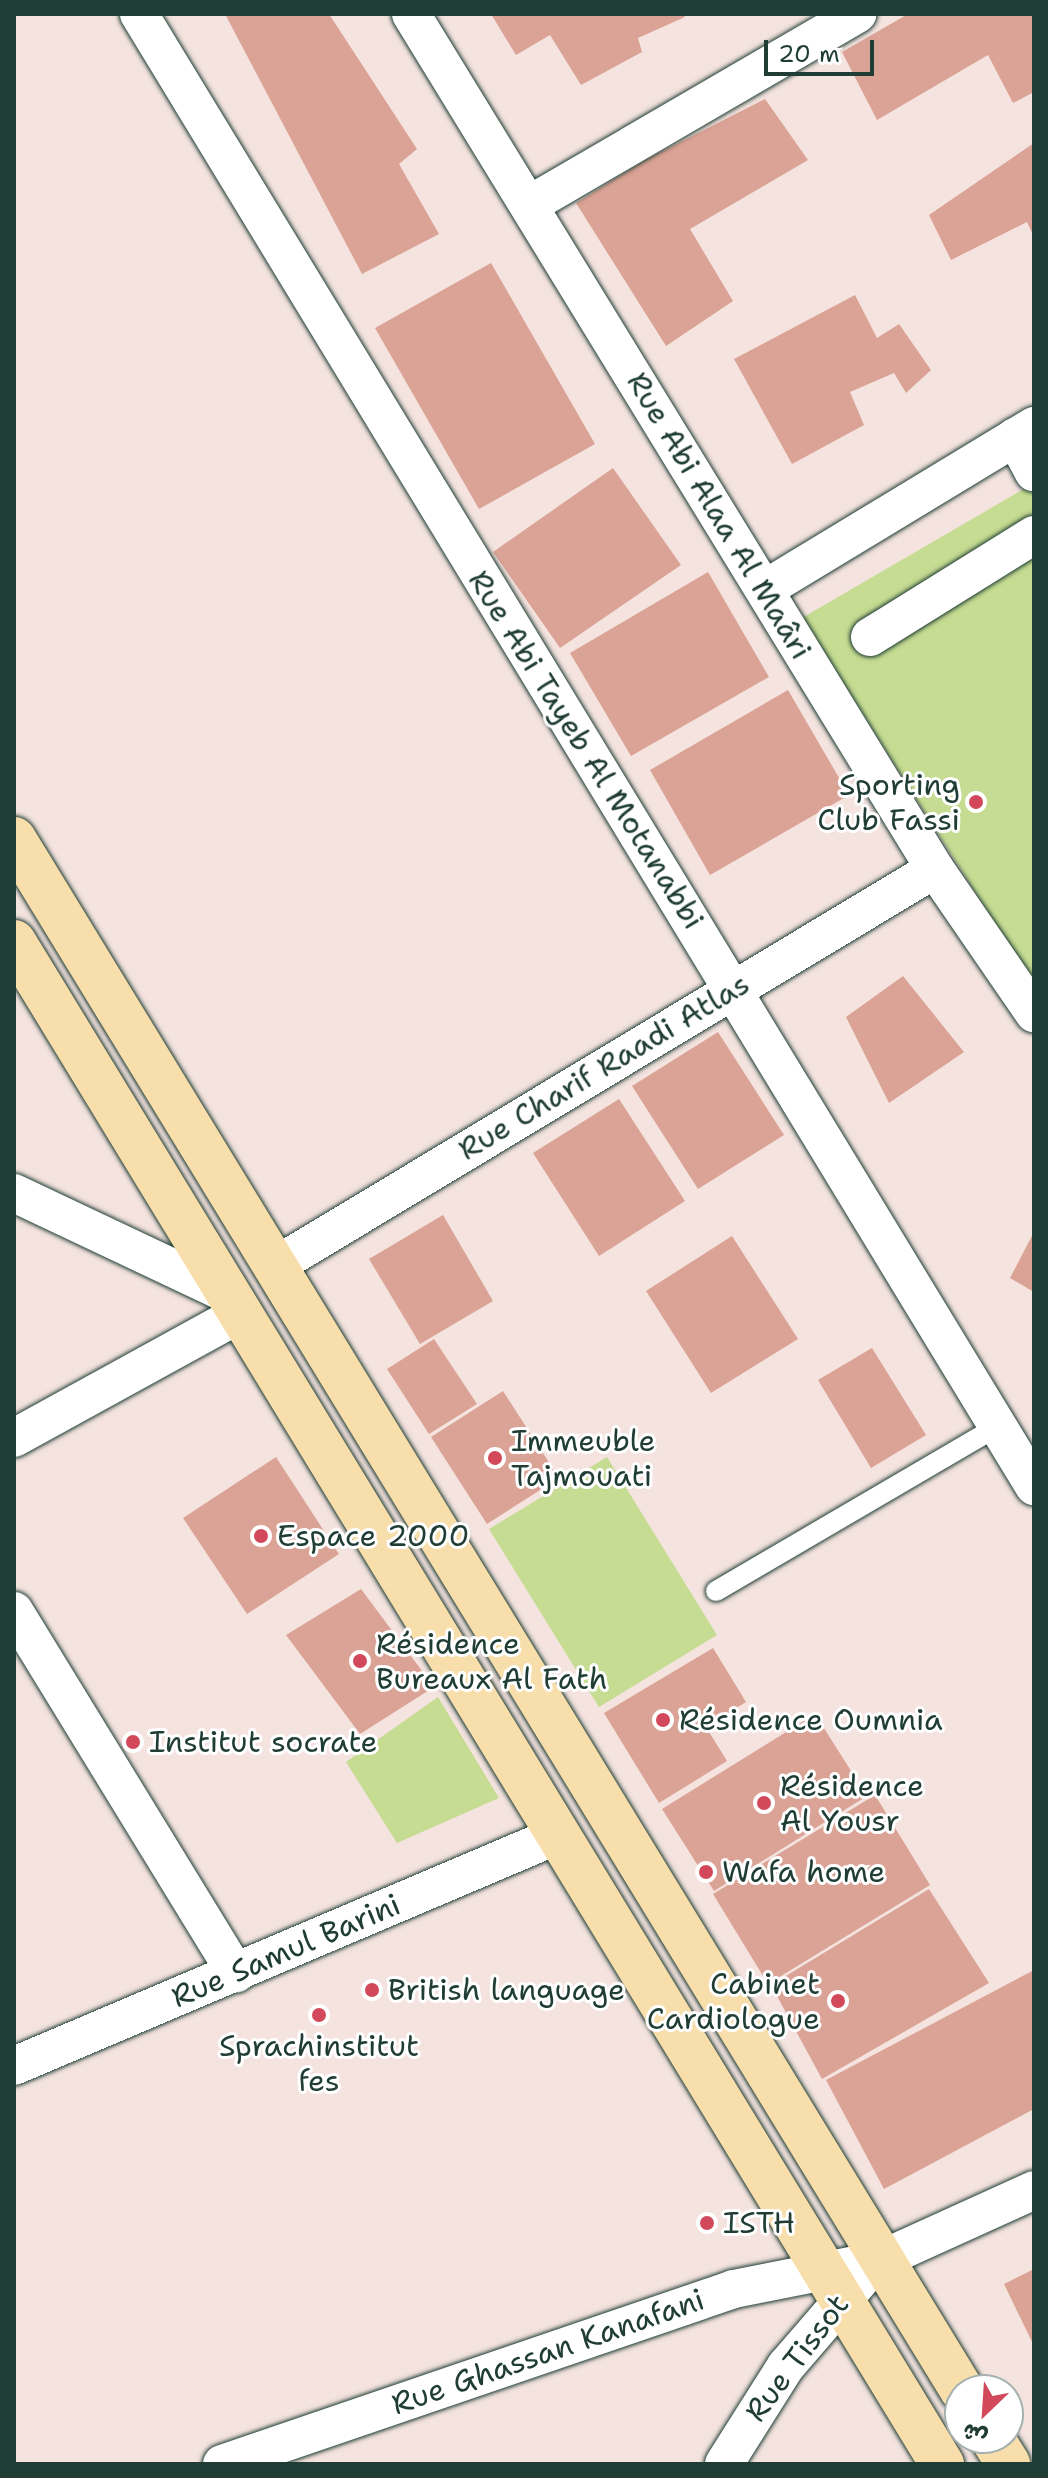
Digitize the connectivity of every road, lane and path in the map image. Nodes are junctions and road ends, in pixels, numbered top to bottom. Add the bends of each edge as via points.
1 (139, 14) edge
2 (411, 14) edge
3 (857, 14) edge
4 (529, 205) junction
5 (1024, 432) edge
6 (1034, 472) edge
7 (1034, 535) edge
8 (765, 589) junction
9 (870, 637) dead end
10 (14, 839) edge
11 (935, 869) junction
12 (14, 942) edge
13 (734, 988) junction
14 (1034, 1013) edge
15 (14, 1193) edge
16 (275, 1266) junction
17 (233, 1304) junction
18 (997, 1427) junction
19 (14, 1438) edge
20 (1034, 1486) edge
21 (716, 1591) dead end
22 (14, 1611) edge
23 (558, 1835) junction
24 (236, 1973) junction
25 (14, 2066) edge
26 (1034, 2190) edge
27 (880, 2260) junction
28 (830, 2285) junction
29 (952, 2374) edge
30 (222, 2464) edge
31 (724, 2464) edge
32 (942, 2464) edge

1 - 13 street, Rue Abi Tayeb Al Motanabbi via 560,712
2 - 4 street, Rue Abi Alaa Al Maâri
3 - 4 street
4 - 8 street, Rue Abi Alaa Al Maâri
5 - 6 street
5 - 8 street
7 - 9 street
8 - 11 street, Rue Abi Alaa Al Maâri
10 - 16 main road
11 - 13 street, Rue Charif Raadi Atlas
11 - 14 street, Rue Abi Alaa Al Maâri
12 - 17 main road
13 - 16 street, Rue Charif Raadi Atlas
13 - 18 street, Rue Abi Tayeb Al Motanabbi
15 - 17 street
16 - 27 main road
17 - 19 street
17 - 23 main road
18 - 20 street, Rue Abi Tayeb Al Motanabbi
18 - 21 lane
22 - 24 street
23 - 24 street, Rue Samul Barini
23 - 28 main road
24 - 25 street, Rue Samul Barini
26 - 27 street, Rue Ghassan Kanafani
27 - 28 street, Rue Ghassan Kanafani
27 - 29 main road
28 - 30 street, Rue Ghassan Kanafani via 734,2289
28 - 31 street, Rue Tissot
28 - 32 main road

